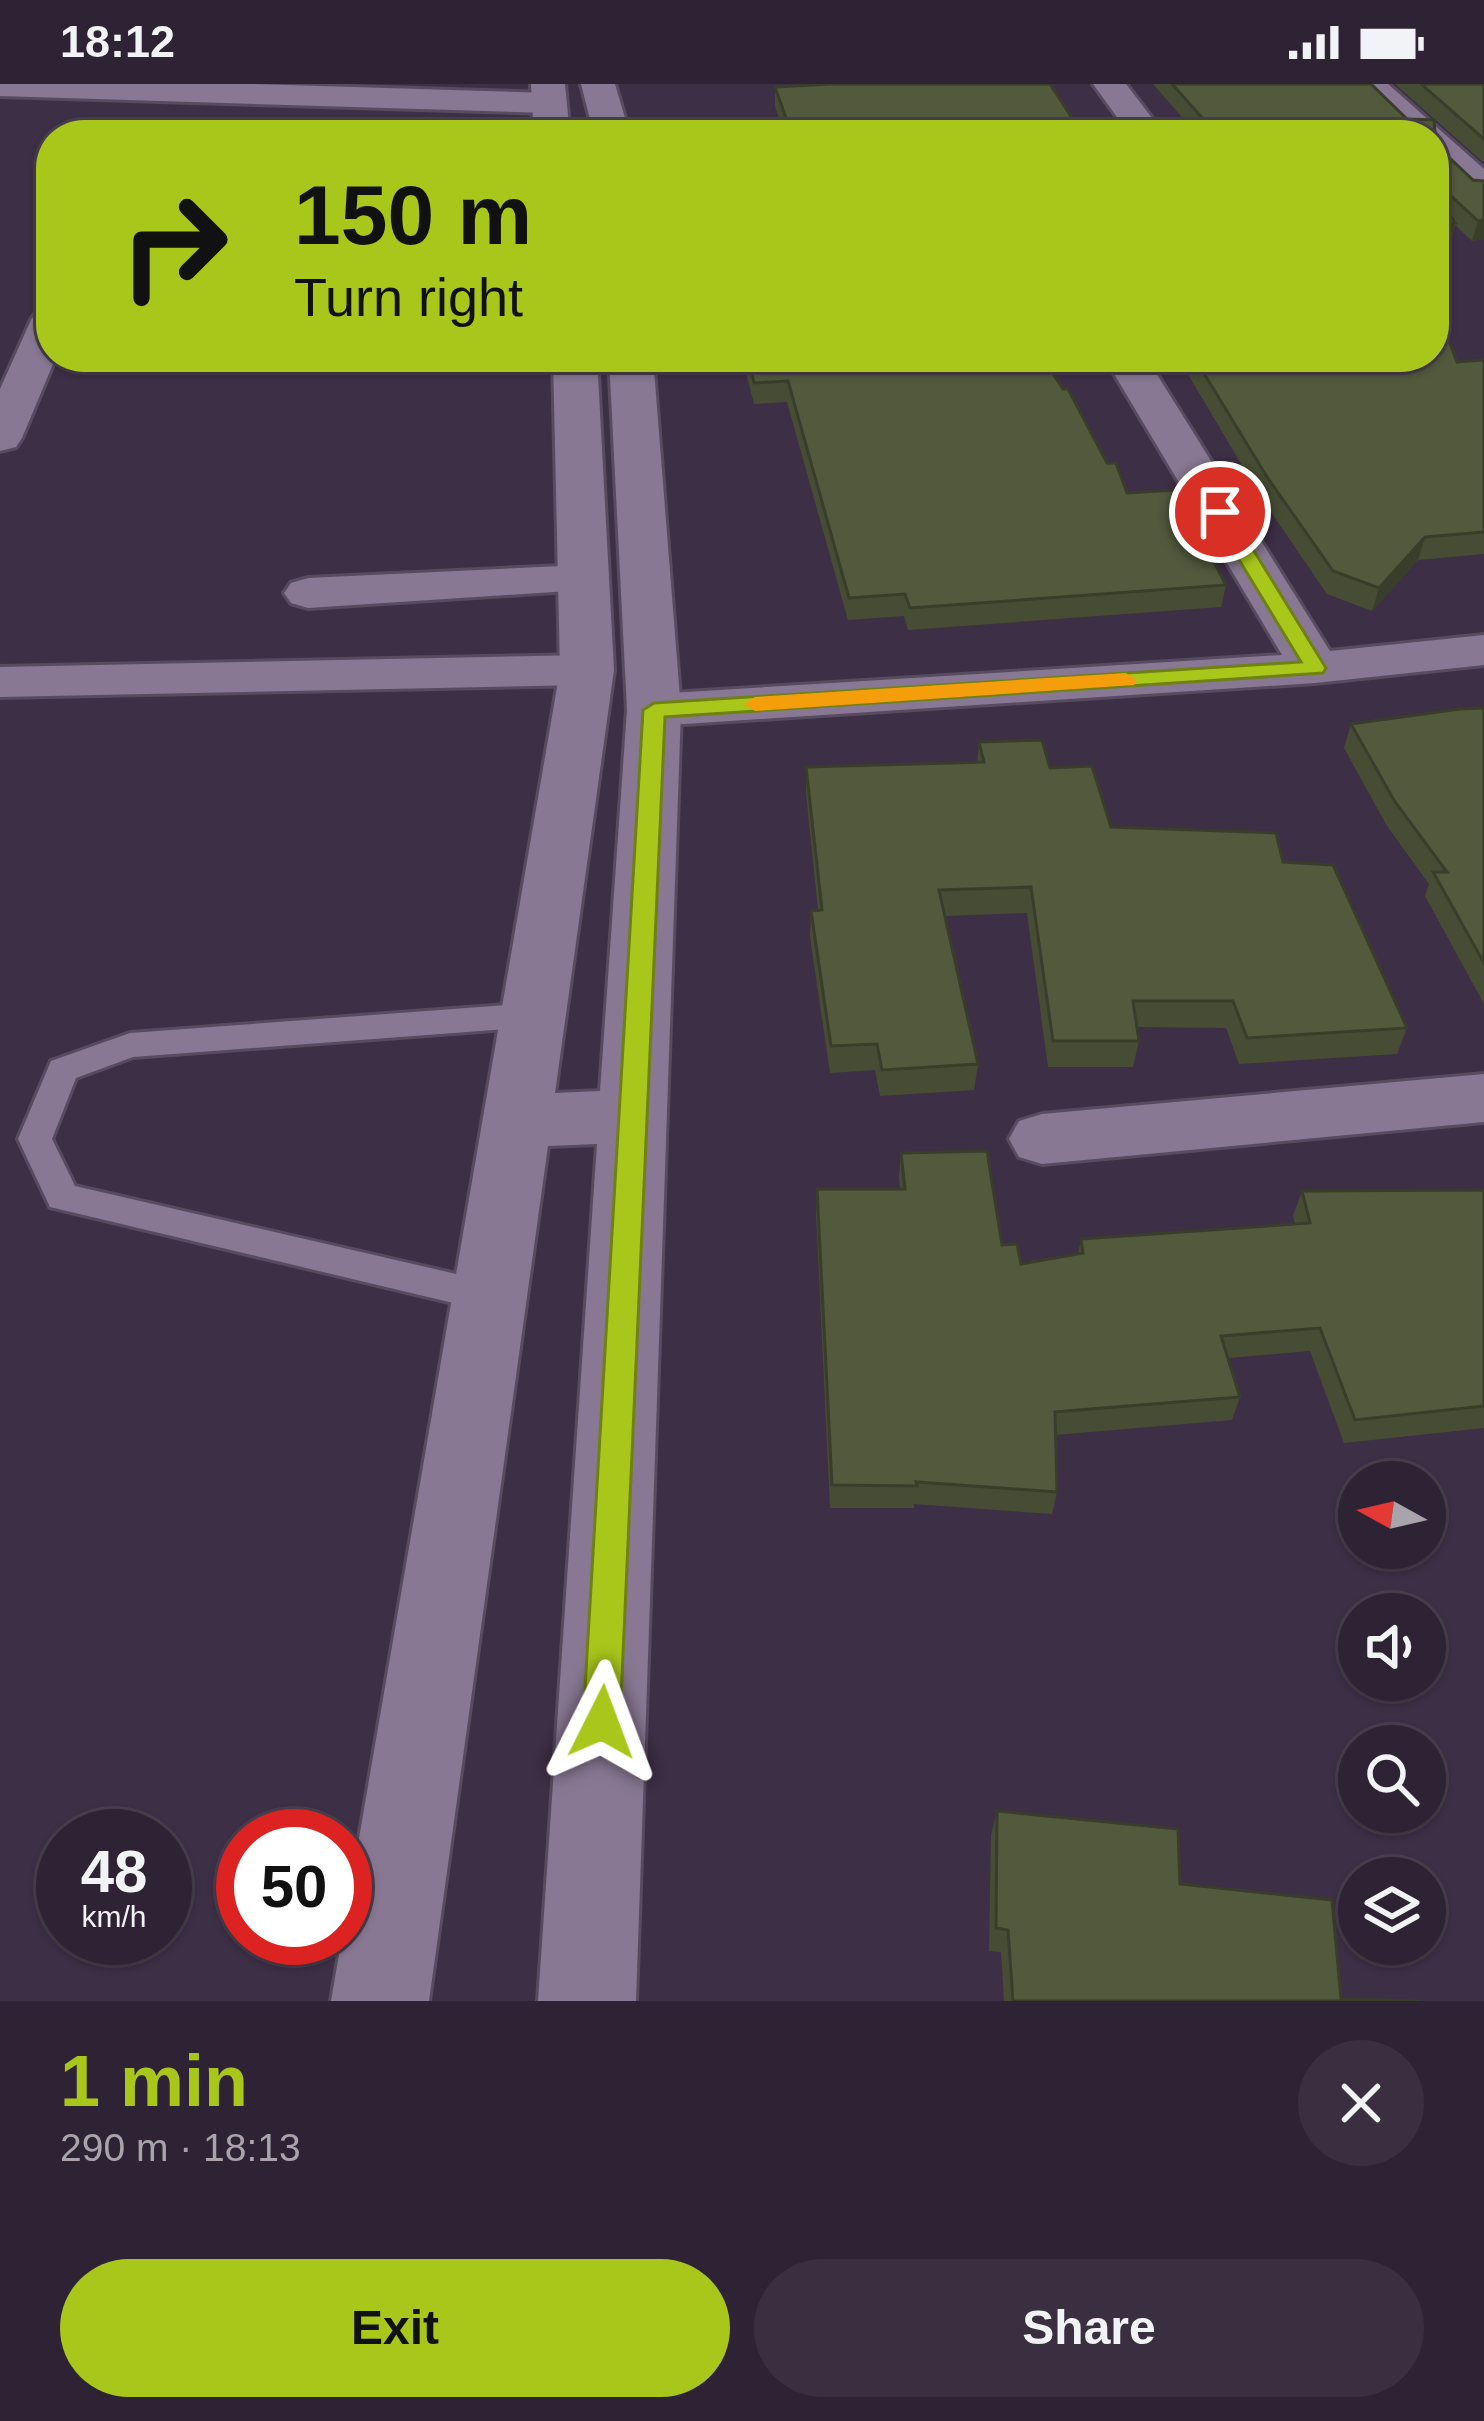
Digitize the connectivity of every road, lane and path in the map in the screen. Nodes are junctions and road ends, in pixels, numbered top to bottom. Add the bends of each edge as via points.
1 (598, 84) edge
2 (1109, 84) edge
3 (1369, 84) edge
4 (0, 86) edge
5 (549, 107) edge
6 (608, 120) edge
7 (1137, 120) edge
8 (1409, 120) edge
9 (1449, 156) edge
10 (1484, 188) edge
11 (36, 352) edge
12 (576, 372) edge
13 (632, 372) edge
14 (1134, 372) edge
15 (4, 420) edge
16 (583, 579) junction
17 (308, 593) dead end
18 (1484, 650) edge
19 (1315, 668) junction
20 (586, 670) junction
21 (0, 682) edge
22 (654, 710) junction
23 (534, 1016) junction
24 (1484, 1098) edge
25 (633, 1116) junction
26 (519, 1121) junction
27 (1042, 1139) dead end
28 (491, 1297) junction
29 (380, 2001) edge
30 (587, 2001) edge

1 - 6 main road
2 - 7 street
3 - 8 street
4 - 5 street via 157,106
9 - 10 street
11 - 15 street
12 - 16 main road
13 - 22 main road
14 - 19 street
16 - 17 street
16 - 20 main road
18 - 19 street
19 - 22 street
20 - 21 street
20 - 23 main road
22 - 25 main road
23 - 26 main road
23 - 28 lane via 130,1045 64,1070 35,1139 63,1197
24 - 27 street
25 - 26 main road
25 - 30 main road
26 - 28 main road
28 - 29 main road

